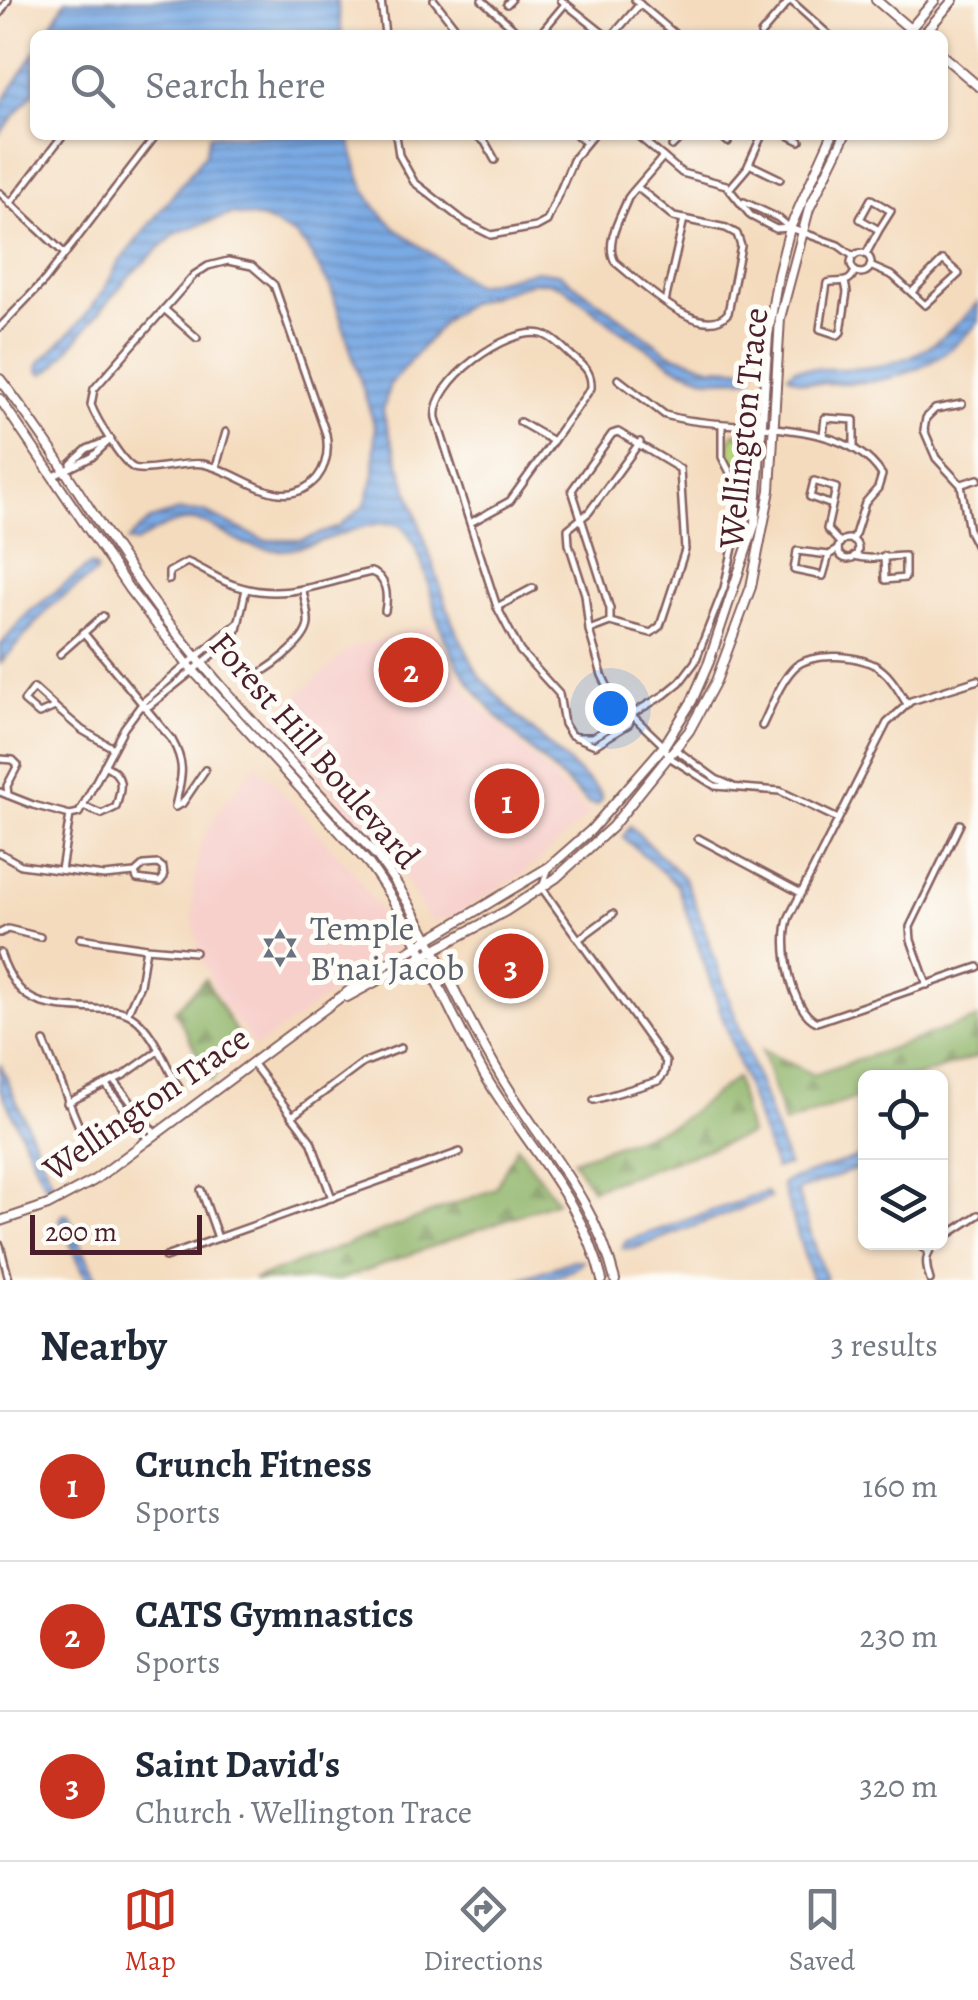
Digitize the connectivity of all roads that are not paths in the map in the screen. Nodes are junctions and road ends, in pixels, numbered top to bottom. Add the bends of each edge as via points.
1 (8, 0) edge
2 (381, 0) edge
3 (434, 0) edge
4 (482, 0) edge
5 (790, 0) edge
6 (876, 0) edge
7 (935, 0) edge
8 (953, 0) edge
9 (562, 2) edge
10 (637, 2) edge
11 (0, 13) edge
12 (384, 30) edge
13 (457, 30) edge
14 (515, 30) edge
15 (543, 30) edge
16 (595, 30) edge
17 (617, 30) edge
18 (670, 30) edge
19 (765, 30) edge
20 (823, 30) edge
21 (910, 30) edge
22 (916, 30) edge
23 (919, 30) edge
24 (948, 60) edge
25 (978, 86) edge
26 (59, 140) edge
27 (152, 140) edge
28 (397, 140) edge
29 (481, 140) edge
30 (583, 140) edge
31 (589, 140) edge
32 (643, 140) edge
33 (677, 140) edge
34 (726, 140) edge
35 (760, 140) edge
36 (830, 140) edge
37 (842, 140) edge
38 (728, 142) dead end
39 (586, 143) junction
40 (672, 146) dead end
41 (663, 157) junction
42 (494, 160) dead end
43 (749, 164) junction
44 (780, 179) dead end
45 (637, 187) junction
46 (730, 188) junction
47 (0, 194) edge
48 (10, 204) junction
49 (684, 219) junction
50 (790, 228) junction
51 (879, 230) junction
52 (802, 233) junction
53 (65, 254) junction
54 (866, 254) junction
55 (853, 256) junction
56 (870, 266) junction
57 (855, 271) junction
58 (845, 282) junction
59 (912, 292) junction
60 (665, 302) junction
61 (164, 309) junction
62 (0, 326) edge
63 (197, 338) dead end
64 (618, 379) dead end
65 (0, 380) edge
66 (0, 399) edge
67 (962, 404) dead end
68 (520, 422) dead end
69 (722, 424) junction
70 (760, 429) junction
71 (774, 431) junction
72 (226, 432) dead end
73 (823, 436) junction
74 (112, 439) junction
75 (553, 441) junction
76 (640, 442) junction
77 (854, 448) junction
78 (216, 467) junction
79 (65, 470) junction
80 (54, 476) junction
81 (978, 479) edge
82 (961, 485) junction
83 (832, 505) junction
84 (580, 518) junction
85 (470, 523) junction
86 (853, 540) junction
87 (839, 546) junction
88 (977, 547) edge
89 (829, 556) junction
90 (854, 556) junction
91 (884, 556) junction
92 (169, 580) dead end
93 (533, 588) dead end
94 (246, 589) junction
95 (304, 591) junction
96 (497, 607) junction
97 (385, 611) dead end
98 (104, 616) dead end
99 (610, 622) junction
100 (589, 630) junction
101 (83, 632) junction
102 (60, 654) dead end
103 (199, 661) junction
104 (190, 668) junction
105 (250, 678) dead end
106 (978, 680) edge
107 (907, 704) junction
108 (55, 707) junction
109 (143, 707) junction
110 (632, 715) junction
111 (762, 726) dead end
112 (664, 746) junction
113 (113, 748) junction
114 (672, 753) junction
115 (0, 759) edge
116 (104, 765) junction
117 (205, 770) dead end
118 (4, 793) edge
119 (83, 806) junction
120 (70, 814) junction
121 (838, 819) junction
122 (960, 824) dead end
123 (698, 838) dead end
124 (0, 853) edge
125 (549, 867) junction
126 (62, 870) junction
127 (132, 874) junction
128 (542, 888) junction
129 (801, 893) junction
130 (613, 914) dead end
131 (0, 933) edge
132 (40, 937) dead end
133 (80, 938) dead end
134 (430, 938) junction
135 (579, 939) junction
136 (420, 944) junction
137 (146, 948) junction
138 (437, 950) junction
139 (195, 952) dead end
140 (0, 953) edge
141 (426, 956) junction
142 (978, 967) edge
143 (926, 985) junction
144 (127, 1013) junction
145 (317, 1014) junction
146 (44, 1042) dead end
147 (400, 1048) dead end
148 (486, 1050) junction
149 (158, 1052) junction
150 (252, 1063) junction
151 (485, 1076) junction
152 (114, 1080) junction
153 (106, 1084) junction
154 (179, 1088) dead end
155 (594, 1100) dead end
156 (67, 1103) junction
157 (292, 1116) junction
158 (153, 1138) junction
159 (460, 1152) dead end
160 (90, 1154) dead end
161 (201, 1190) dead end
162 (332, 1198) junction
163 (978, 1215) edge
164 (0, 1221) edge
165 (948, 1235) edge
166 (218, 1238) junction
167 (0, 1245) edge
168 (928, 1251) edge
169 (164, 1258) dead end
170 (9, 1280) edge
171 (602, 1280) edge
172 (615, 1280) edge
173 (930, 1280) edge

1 - 11 street
2 - 12 street
3 - 13 street
4 - 14 street
5 - 19 street
5 - 20 street
6 - 21 street
7 - 22 street
8 - 23 street
9 - 15 street
9 - 16 street
10 - 17 street
10 - 18 street
24 - 25 street
26 - 48 street
27 - 53 street
28 - 39 street via 414,182 491,235 547,221
29 - 42 street
30 - 39 street
31 - 39 street
32 - 41 street
33 - 40 street
34 - 38 street
35 - 43 street
36 - 50 street, Wellington Trace
37 - 52 street, Wellington Trace
41 - 45 street
41 - 46 street via 686,175
43 - 44 street
43 - 46 street
45 - 49 street
45 - 60 street via 610,250 615,262
46 - 50 street via 751,216 776,230
47 - 48 street
48 - 53 street
49 - 60 street
49 - 60 street via 730,229 739,238 728,314 710,323
50 - 52 street
50 - 70 street, Wellington Trace via 768,335
51 - 51 street via 860,218 871,200 891,211
51 - 54 street
52 - 55 street
52 - 71 street, Wellington Trace via 780,318
53 - 62 street
54 - 55 street
54 - 56 street
55 - 57 street
56 - 57 street
56 - 59 street
57 - 58 street
58 - 58 street via 827,283 823,332 841,332
59 - 59 street via 925,305 959,274 944,260
61 - 63 street
61 - 74 street via 92,393 92,408
61 - 78 street via 208,266 236,261 260,270 283,304 326,434 320,472 293,492 265,492
64 - 69 street via 666,414
65 - 79 street, Forest Hill Boulevard
66 - 80 street, Forest Hill Boulevard
67 - 82 street via 935,409 924,426 936,458
68 - 75 street
69 - 70 street
69 - 110 street via 722,457 742,503 724,588 686,676
70 - 71 street
70 - 112 street, Wellington Trace via 754,523 739,578 692,701
71 - 73 street
71 - 114 street, Wellington Trace via 763,537 746,602 716,681
72 - 78 street
73 - 77 street
73 - 77 street via 825,418 854,420
74 - 78 street via 138,470 187,463
74 - 79 street via 87,449
75 - 85 street via 510,501
75 - 85 street via 591,388 584,365 540,334 482,352 435,410
76 - 84 street
76 - 84 street via 612,434 572,490
76 - 99 street via 680,469 685,550 660,626 652,633
77 - 86 street via 882,475
79 - 80 street
79 - 103 street, Forest Hill Boulevard
80 - 104 street, Forest Hill Boulevard
81 - 82 street
82 - 88 street
83 - 83 street via 836,488 814,481 810,497
83 - 87 street via 827,529
84 - 99 street
84 - 100 street via 568,537
85 - 96 street
86 - 87 street
86 - 90 street
87 - 89 street
87 - 90 street via 842,558
89 - 89 street via 822,576 794,570 797,551
90 - 91 street
91 - 91 street via 905,556 905,578 884,580
92 - 94 street via 169,572 187,562
93 - 96 street
94 - 95 street
94 - 103 street via 238,630
95 - 97 street via 375,572 388,597
95 - 105 street via 304,635
96 - 110 street via 520,651 556,690 574,737 595,745 629,724
98 - 101 street
99 - 100 street
100 - 110 street via 607,688
101 - 102 street
101 - 109 street
103 - 104 street
103 - 134 street, Forest Hill Boulevard via 378,857
104 - 109 street
104 - 136 street, Forest Hill Boulevard via 368,864
106 - 107 street
107 - 111 street via 877,666 818,656 791,671
107 - 121 street via 887,723
108 - 108 street via 34,688 24,701 39,714
108 - 113 street
109 - 113 street
109 - 117 street via 172,740 184,767 176,807
110 - 112 street
112 - 114 street
112 - 125 street, Wellington Trace
113 - 116 street
114 - 121 street via 715,786 780,791
114 - 128 street, Wellington Trace via 612,827
115 - 118 street via 18,765
116 - 119 street
116 - 119 street via 121,776 116,807 102,814
118 - 120 street
119 - 120 street
120 - 126 street
121 - 129 street
122 - 143 street via 911,923
123 - 129 street
124 - 126 street via 21,866
125 - 128 street
125 - 134 street, Wellington Trace
126 - 127 street
127 - 127 street via 142,881 164,877 158,864
128 - 135 street
128 - 138 street, Wellington Trace
129 - 143 street via 783,943 810,1019 826,1021
130 - 135 street
131 - 132 street
133 - 137 street
134 - 136 street, Wellington Trace
134 - 138 street, Forest Hill Boulevard
135 - 155 street via 666,1066 654,1083
136 - 141 street, Forest Hill Boulevard
136 - 145 street, Wellington Trace
137 - 139 street
137 - 144 street
138 - 141 street, Wellington Trace
138 - 148 street, Forest Hill Boulevard
140 - 144 street via 15,986 35,1002
141 - 145 street, Wellington Trace
141 - 151 street, Forest Hill Boulevard
142 - 143 street
144 - 149 street
145 - 150 street, Wellington Trace
146 - 156 street
147 - 157 street via 362,1063
148 - 151 street
148 - 172 street, Forest Hill Boulevard via 576,1184
149 - 152 street
149 - 154 street
150 - 157 street
150 - 158 street, Wellington Trace
151 - 171 street, Forest Hill Boulevard via 570,1201
152 - 153 street
152 - 158 street
153 - 156 street
153 - 158 street
156 - 160 street
157 - 162 street via 315,1150
158 - 164 street, Wellington Trace via 74,1192
159 - 162 street
161 - 166 street
162 - 166 street
163 - 165 street
166 - 169 street
167 - 170 street
168 - 173 street

